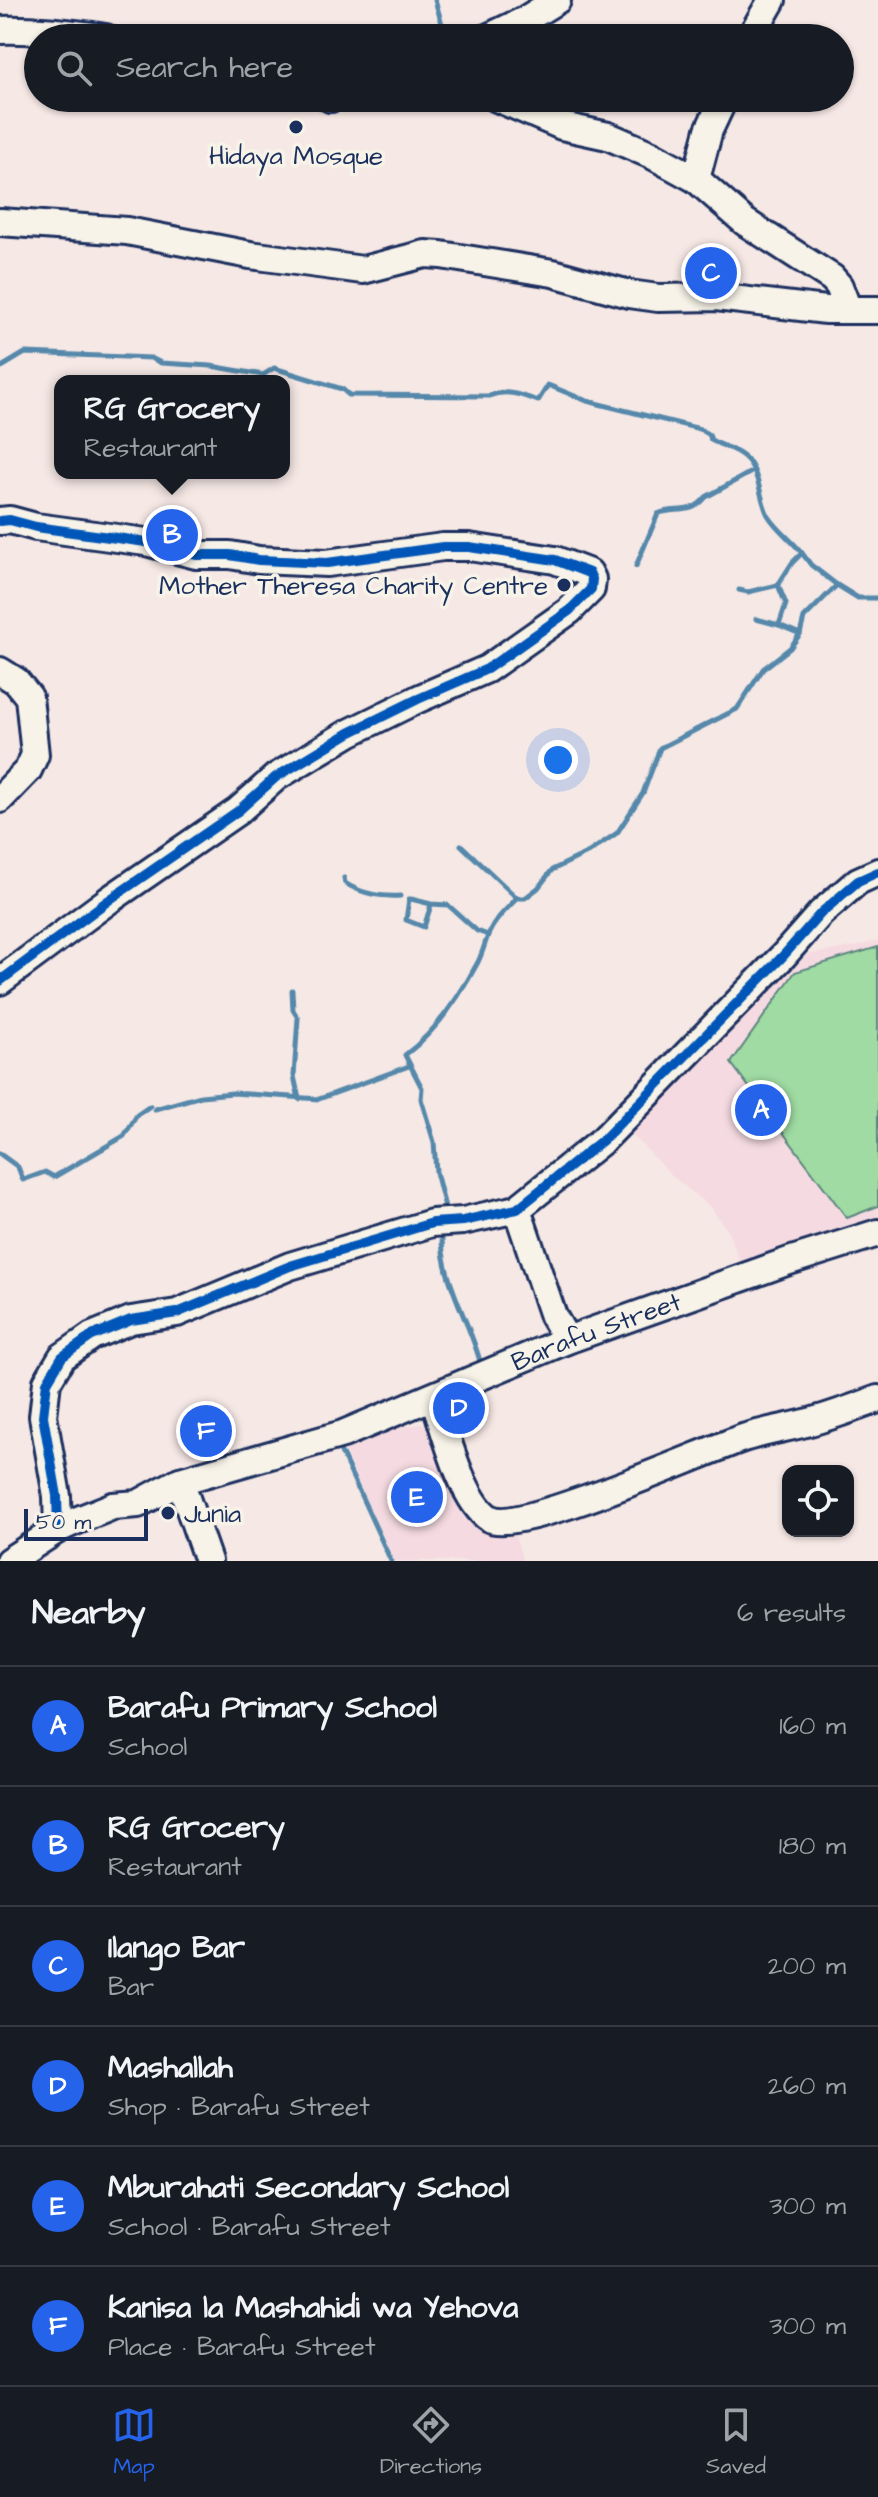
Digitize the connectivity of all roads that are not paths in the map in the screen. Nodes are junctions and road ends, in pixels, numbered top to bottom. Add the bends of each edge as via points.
1 (557, 0) edge
2 (772, 0) edge
3 (517, 24) edge
4 (758, 24) edge
5 (24, 29) edge
6 (0, 30) edge
7 (530, 112) edge
8 (717, 112) edge
9 (696, 179) junction
10 (0, 222) edge
11 (848, 310) junction
12 (878, 310) edge
13 (0, 521) edge
14 (0, 671) edge
15 (0, 799) edge
16 (878, 872) edge
17 (0, 981) edge
18 (517, 1209) junction
19 (878, 1233) edge
20 (567, 1340) junction
21 (434, 1397) junction
22 (878, 1399) edge
23 (180, 1481) junction
24 (58, 1529) junction
25 (9, 1561) edge
26 (208, 1561) edge

1 - 3 street
2 - 4 street
5 - 6 street
7 - 9 street via 608,136
8 - 9 street
9 - 11 street via 745,222 832,278
10 - 11 street via 127,231 363,270 425,254 441,255 553,273 658,298 716,297
11 - 12 street
13 - 17 street via 146,542 196,555 259,560 327,563 469,547 555,560 592,579 591,589 569,611 487,669 349,733 276,777 238,811
14 - 15 street via 29,697 35,755
16 - 18 street via 858,881 821,913 604,1139
18 - 20 street via 553,1316
18 - 24 street via 432,1223 290,1266 177,1313 131,1320 92,1336 62,1357 47,1382 43,1416
19 - 20 street, Barafu Street
20 - 21 street, Barafu Street
21 - 22 street via 478,1508 492,1519 507,1521 602,1494 744,1438
21 - 23 street, Barafu Street via 343,1434
23 - 24 street, Barafu Street via 138,1504 113,1506
23 - 26 street
24 - 25 street, Barafu Street

